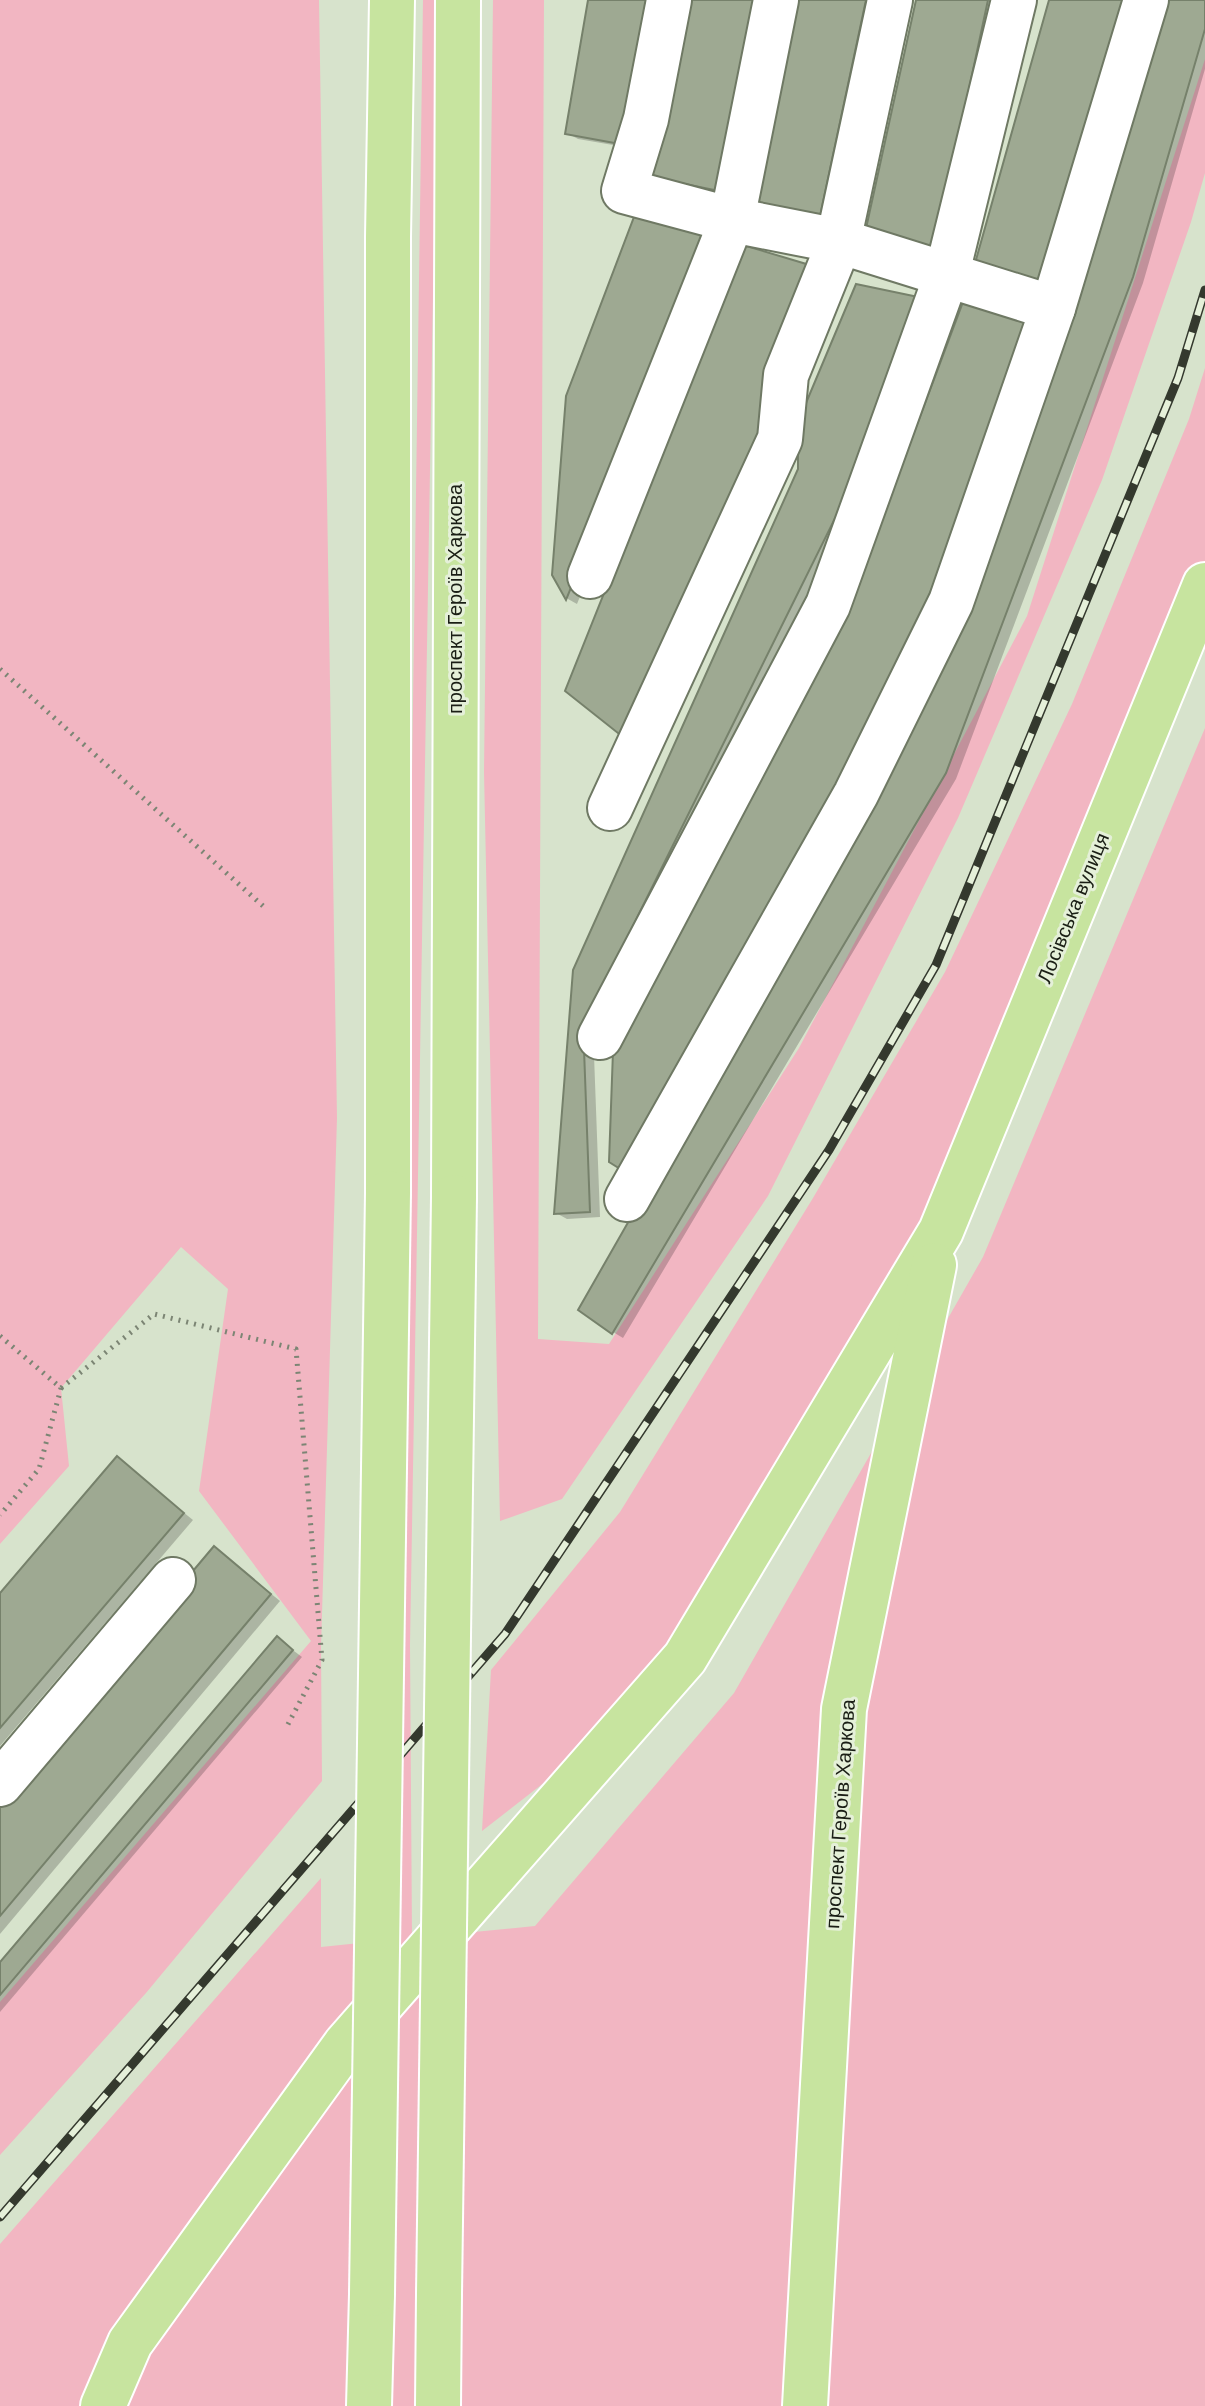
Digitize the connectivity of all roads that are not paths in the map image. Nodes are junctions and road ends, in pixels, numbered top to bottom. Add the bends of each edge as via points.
1 (392, 0) edge
2 (458, 0) edge
3 (669, 0) edge
4 (776, 0) edge
5 (890, 0) edge
6 (1014, 0) edge
7 (1146, 0) edge
8 (732, 220) junction
9 (839, 241) junction
10 (946, 277) junction
11 (1053, 308) junction
12 (590, 576) dead end
13 (1205, 585) edge
14 (610, 808) dead end
15 (600, 1037) dead end
16 (627, 1199) dead end
17 (941, 1231) junction
18 (173, 1580) dead end
19 (0, 1784) edge
20 (442, 2393) edge
21 (103, 2406) edge
22 (369, 2406) edge
23 (805, 2406) edge

1 - 22 main road, bridge via 388,1193
2 - 20 main road, проспект Героїв Харкова, bridge via 454,1197
3 - 8 lane via 646,119 624,191
4 - 8 lane
5 - 9 lane
6 - 10 lane
7 - 11 lane
8 - 9 lane
8 - 12 lane
9 - 10 lane
9 - 14 lane via 786,375 780,439
10 - 11 lane
10 - 15 lane via 828,605
11 - 16 lane via 951,602 856,794
13 - 17 main road, Лосівська вулиця
17 - 21 main road via 685,1658 346,2044 130,2343
17 - 23 main road, проспект Героїв Харкова via 844,1709
18 - 19 lane

